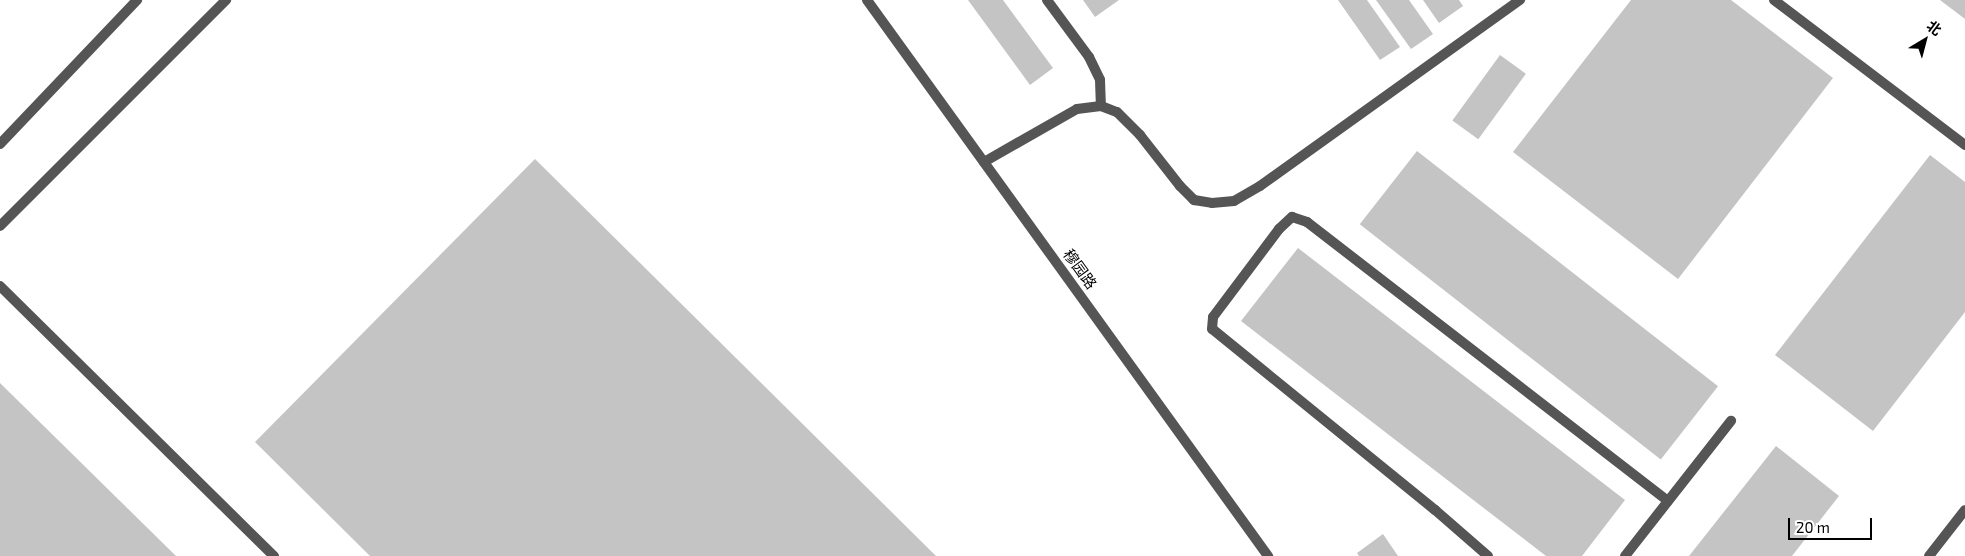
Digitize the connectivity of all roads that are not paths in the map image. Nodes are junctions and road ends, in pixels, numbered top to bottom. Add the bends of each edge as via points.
1 (137, 0) edge
2 (226, 0) edge
3 (867, 0) edge
4 (1047, 0) edge
5 (1520, 0) edge
6 (1778, 1) edge
7 (1101, 106) junction
8 (0, 144) edge
9 (1965, 145) edge
10 (984, 162) junction
11 (0, 226) edge
12 (0, 286) edge
13 (1731, 420) dead end
14 (1668, 501) junction
15 (1965, 510) edge
16 (274, 556) edge
17 (1268, 556) edge
18 (1488, 556) edge
19 (1625, 556) edge
20 (1928, 556) edge

1 - 8 street
2 - 11 street
3 - 10 street, 穆园路
4 - 7 street via 1089,57 1100,80
5 - 7 street via 1260,186 1234,201 1212,203 1194,200 1140,135 1117,112
6 - 9 street
7 - 10 street via 1077,109
10 - 17 street, 穆园路
12 - 16 street
13 - 14 street
14 - 18 street via 1307,222 1292,217 1279,229 1213,317 1212,330
14 - 19 street
15 - 20 street

